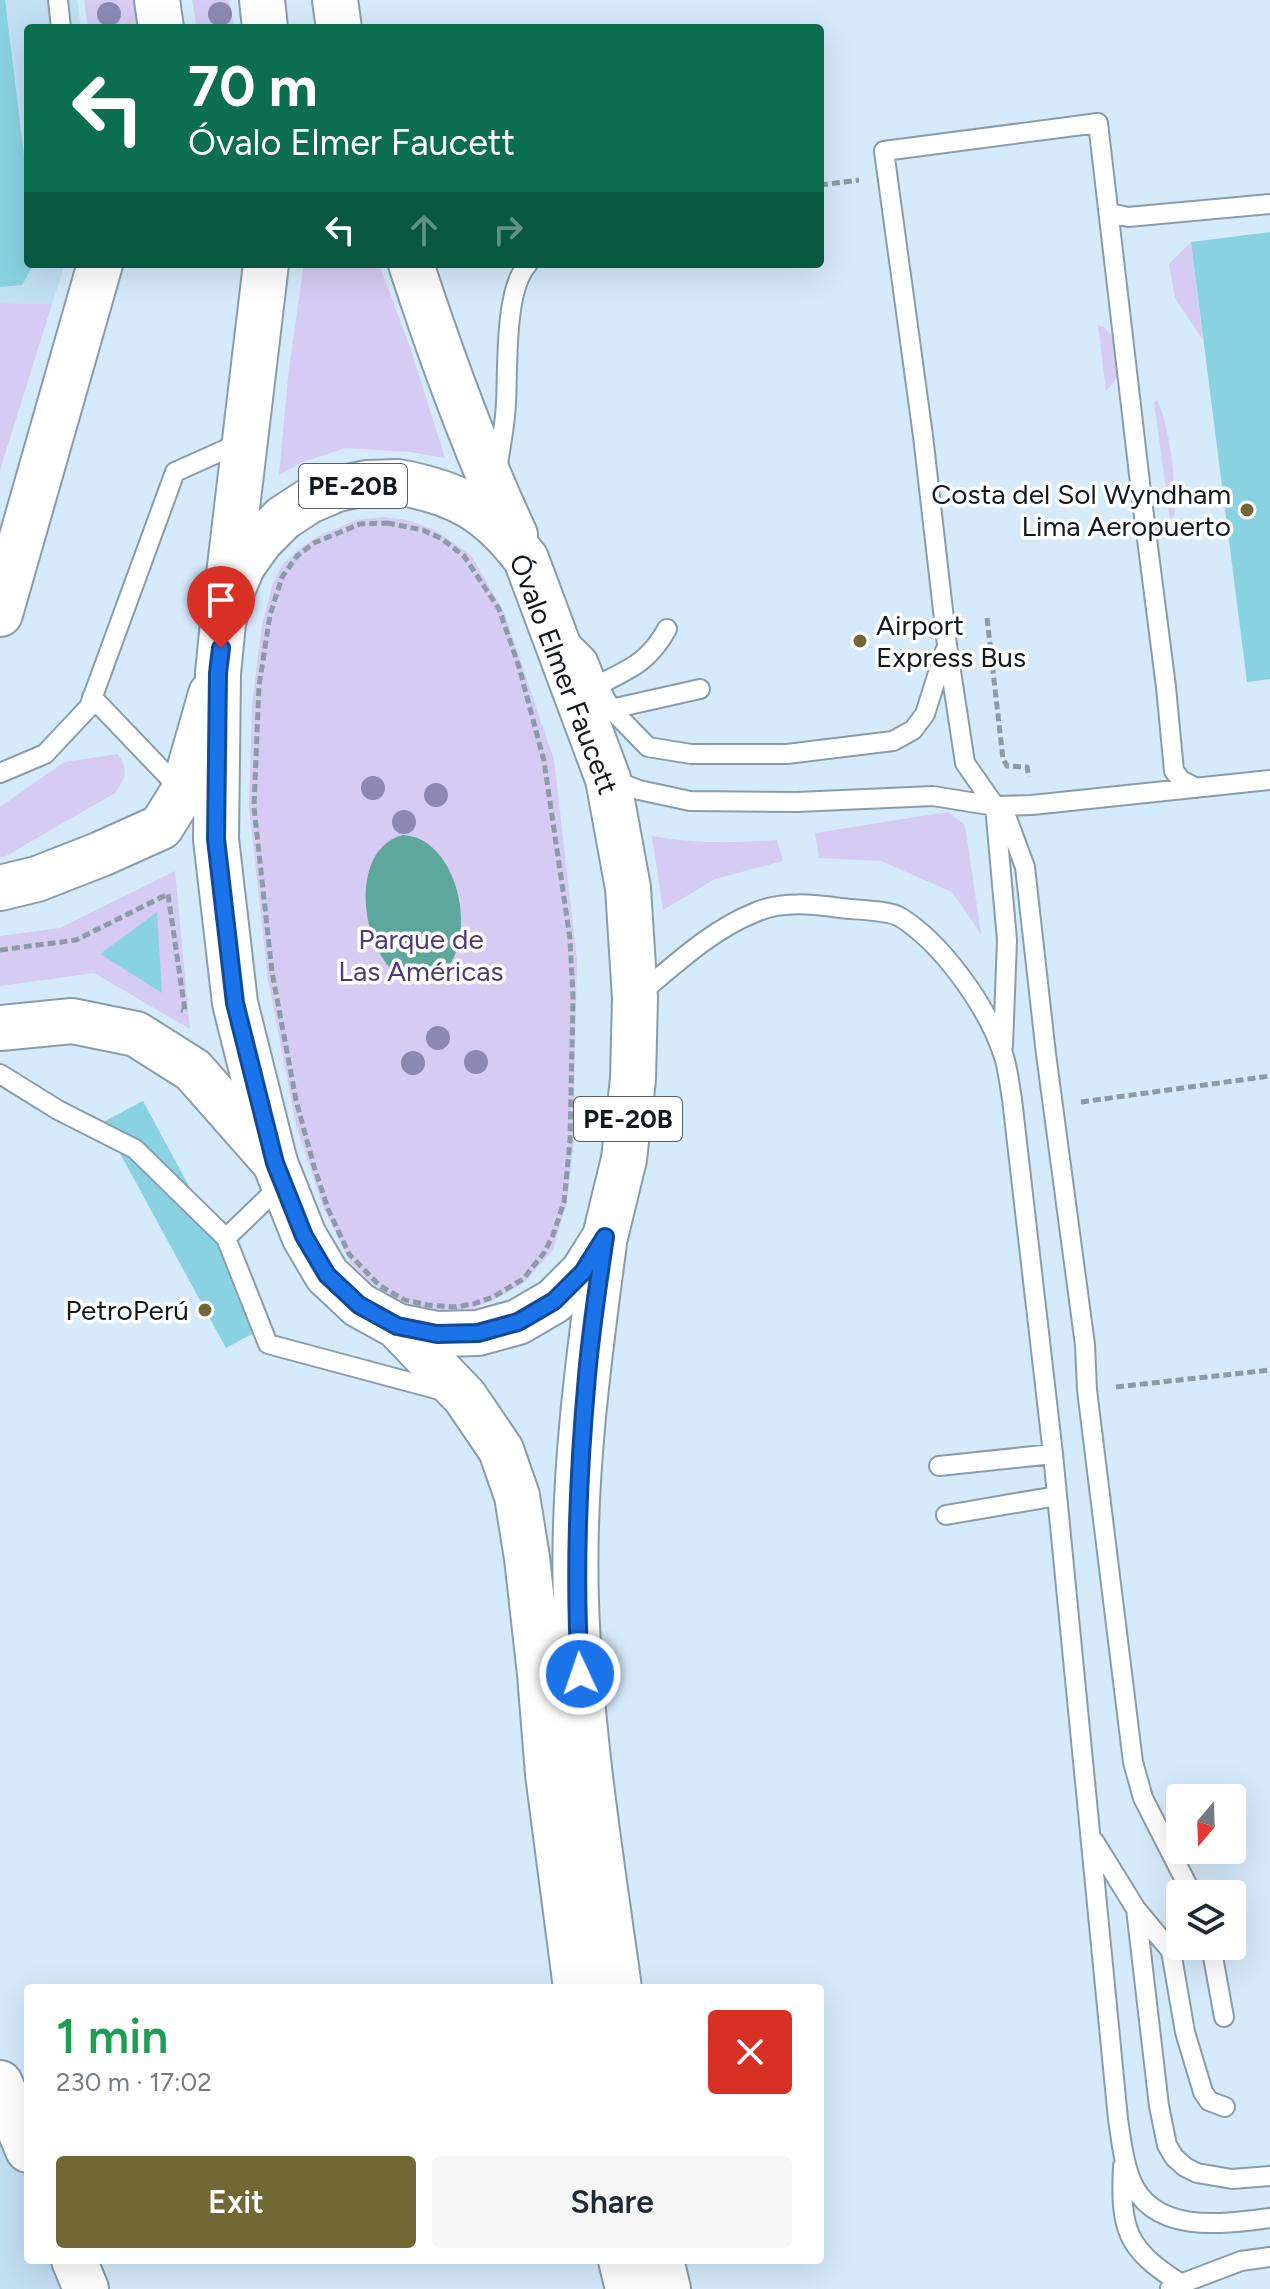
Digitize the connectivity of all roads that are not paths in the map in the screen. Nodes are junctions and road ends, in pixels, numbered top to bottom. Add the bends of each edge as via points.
1 (58, 0) edge
2 (157, 0) edge
3 (262, 0) edge
4 (335, 0) edge
5 (61, 24) edge
6 (160, 24) edge
7 (265, 24) edge
8 (338, 24) edge
9 (1270, 204) edge
10 (1110, 213) junction
11 (99, 268) edge
12 (266, 268) edge
13 (412, 268) edge
14 (524, 268) edge
15 (245, 441) junction
16 (494, 490) junction
17 (526, 559) junction
18 (0, 614) edge
19 (548, 617) junction
20 (223, 623) junction
21 (667, 629) dead end
22 (947, 645) junction
23 (218, 673) junction
24 (598, 685) junction
25 (700, 689) dead end
26 (92, 697) junction
27 (611, 709) junction
28 (0, 773) edge
29 (608, 779) junction
30 (1270, 780) edge
31 (1196, 788) junction
32 (183, 792) junction
33 (995, 806) junction
34 (0, 888) edge
35 (635, 998) junction
36 (0, 1028) edge
37 (1003, 1052) junction
38 (0, 1074) edge
39 (279, 1173) junction
40 (605, 1237) junction
41 (226, 1238) junction
42 (397, 1326) junction
43 (465, 1397) junction
44 (1053, 1454) junction
45 (939, 1466) dead end
46 (1057, 1496) junction
47 (946, 1515) dead end
48 (1091, 1835) junction
49 (1185, 1880) edge
50 (1136, 1909) junction
51 (1214, 1960) edge
52 (575, 1984) edge
53 (618, 1984) edge
54 (1224, 2017) dead end
55 (0, 2083) edge
56 (1225, 2107) dead end
57 (24, 2140) edge
58 (1124, 2153) junction
59 (1270, 2176) edge
60 (1270, 2218) edge
61 (1270, 2257) edge
62 (76, 2264) edge
63 (622, 2264) edge
64 (662, 2264) edge
65 (1174, 2286) edge
66 (86, 2289) edge
67 (628, 2289) edge
68 (668, 2289) edge

1 - 5 lane
2 - 6 main road
3 - 7 main road
4 - 8 main road
9 - 10 lane via 1128,217
10 - 22 lane via 1098,123 884,151
10 - 31 lane via 1174,771
11 - 18 main road
12 - 15 main road, PE-20B
13 - 16 main road, PE-20B
14 - 16 lane via 514,297
15 - 20 main road, PE-20B
15 - 26 lane via 175,472
16 - 17 main road, PE-20B
17 - 19 main road, Óvalo Elmer Faucett / PE-20B
17 - 20 main road, Óvalo Elmer Faucett / PE-20B via 508,534 458,498 398,482 337,489 283,518 261,540 243,565
19 - 24 lane via 587,658
19 - 29 main road, Óvalo Elmer Faucett / PE-20B
20 - 23 main road, Óvalo Elmer Faucett / PE-20B
21 - 24 lane via 643,661
22 - 27 lane via 925,714 913,730 893,741 787,754 691,754 648,747
22 - 33 lane via 965,763
23 - 32 main road
23 - 39 main road, Óvalo Elmer Faucett / PE-20B via 216,839 235,1003
24 - 27 lane
25 - 27 lane
26 - 28 lane via 89,707 45,754
26 - 32 lane
29 - 33 lane via 690,801 933,796
29 - 35 main road, Óvalo Elmer Faucett / PE-20B via 628,888
30 - 31 lane
31 - 33 lane
32 - 34 main road via 161,827 37,879
33 - 37 lane via 1007,940
33 - 49 lane via 1008,821 1025,867 1133,1762 1143,1798
35 - 37 lane via 707,937 756,912 807,904 898,916 959,973
35 - 40 main road, Óvalo Elmer Faucett / PE-20B via 624,1159
36 - 39 main road via 72,1021 136,1034 193,1070
37 - 44 lane
38 - 41 lane via 135,1149
39 - 41 lane
39 - 42 main road, Óvalo Elmer Faucett / PE-20B via 304,1236 327,1275 359,1305
40 - 42 main road, Óvalo Elmer Faucett / PE-20B via 583,1272 554,1301 518,1322 478,1333 437,1334
40 - 53 main road, PE-20B via 587,1373 576,1599 582,1714
41 - 43 lane via 268,1344
42 - 43 main road, PE-20B
43 - 52 main road, PE-20B via 501,1450 517,1496
44 - 45 lane
44 - 46 lane
46 - 47 lane
46 - 48 lane
48 - 50 lane
48 - 58 lane
50 - 56 lane via 1171,1951 1185,2032 1203,2092 1209,2101
50 - 59 lane via 1167,2145 1197,2173 1232,2179
51 - 54 lane
55 - 57 main road
58 - 60 lane via 1136,2191 1162,2213 1198,2224
58 - 65 lane via 1125,2226 1136,2246
61 - 65 lane via 1241,2261
62 - 66 main road
63 - 67 main road
64 - 68 main road

